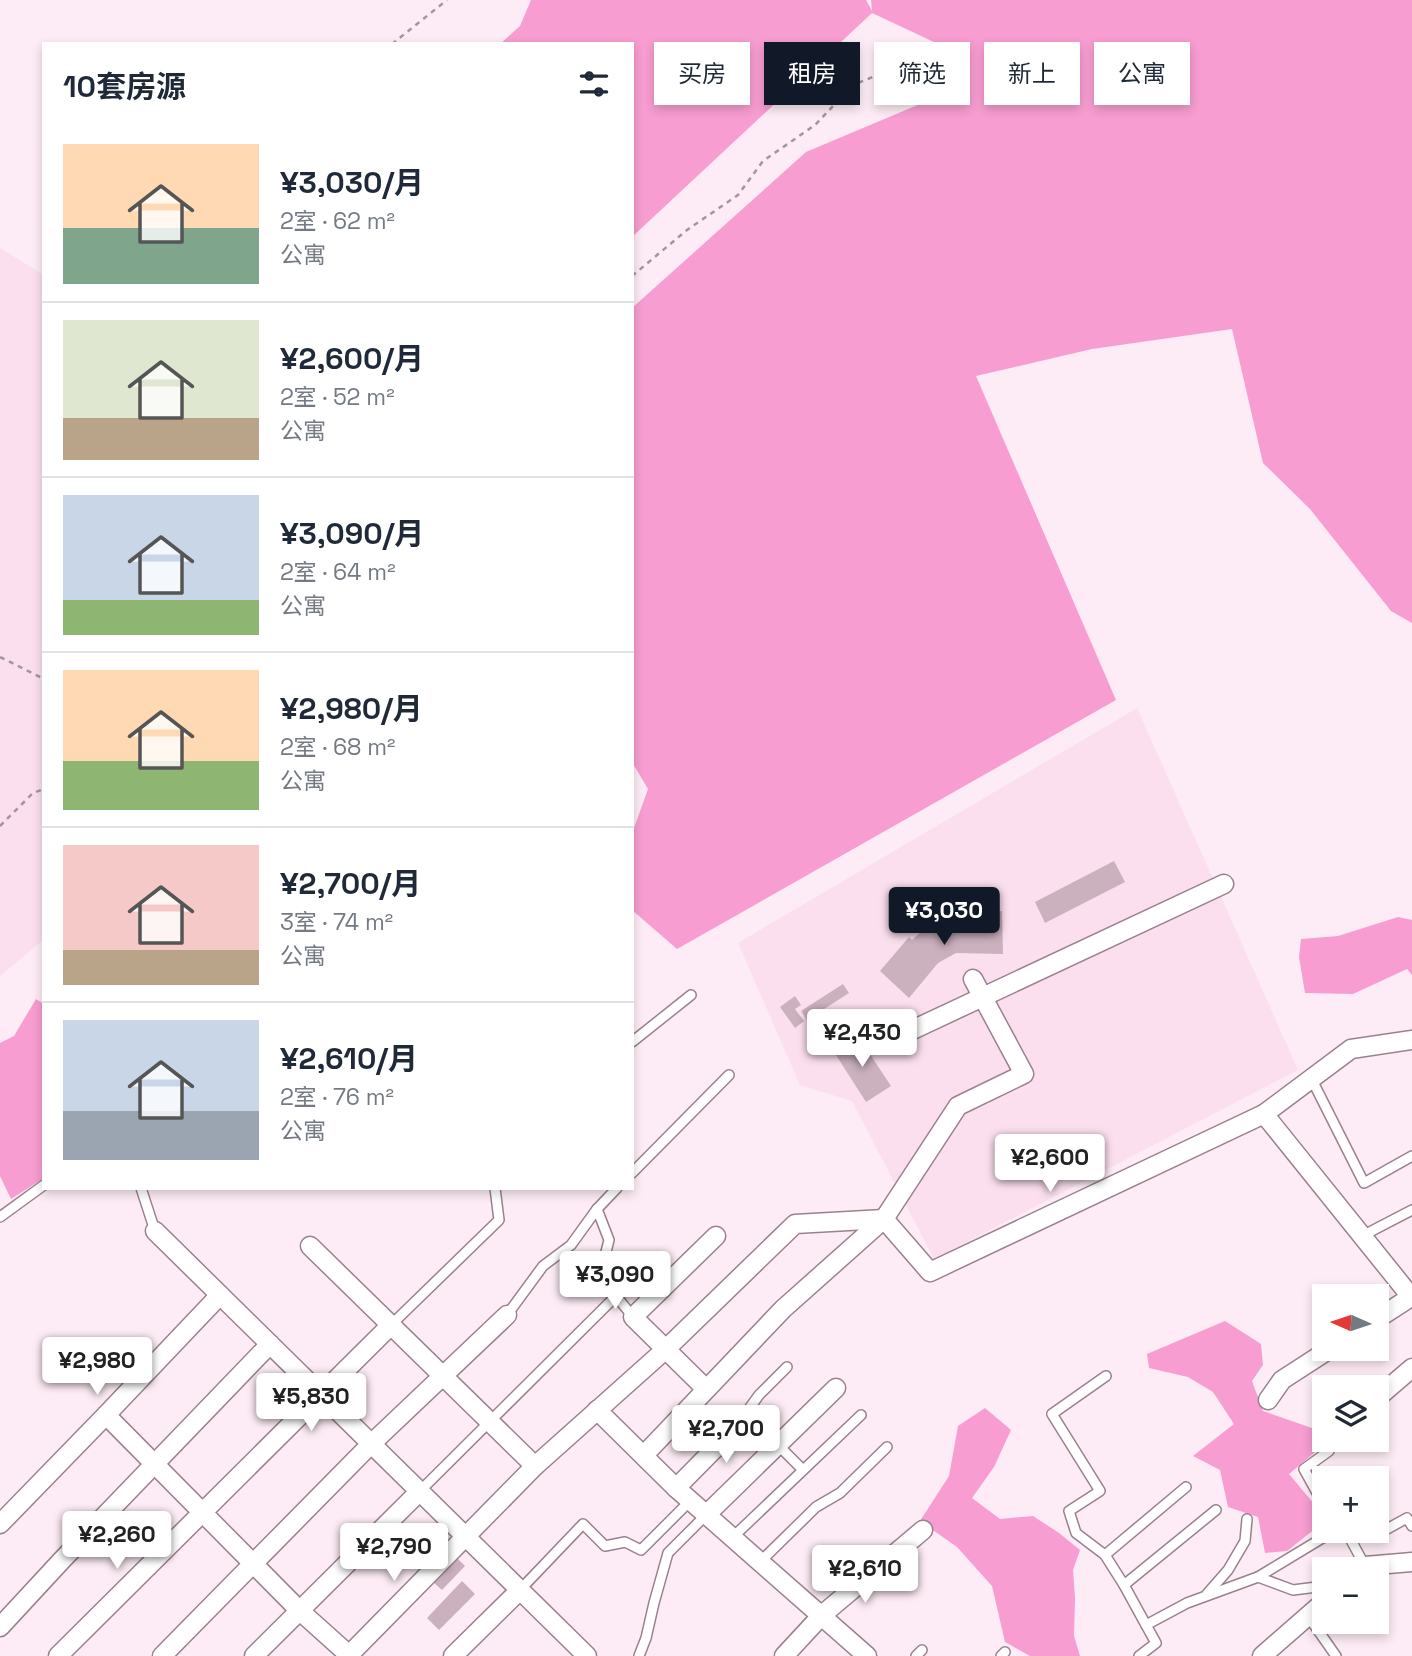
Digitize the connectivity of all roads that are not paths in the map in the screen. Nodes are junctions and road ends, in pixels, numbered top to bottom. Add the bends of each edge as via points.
1 (1224, 884) dead end
2 (973, 979) dead end
3 (691, 995) dead end
4 (982, 997) junction
5 (908, 1032) dead end
6 (634, 1040) edge
7 (1412, 1040) edge
8 (729, 1075) dead end
9 (1311, 1078) junction
10 (1264, 1114) junction
11 (1412, 1156) edge
12 (634, 1171) edge
13 (42, 1186) edge
14 (142, 1190) edge
15 (495, 1190) edge
16 (615, 1190) edge
17 (597, 1209) junction
18 (1412, 1210) edge
19 (0, 1217) edge
20 (884, 1219) junction
21 (155, 1231) joint
22 (716, 1236) dead end
23 (1362, 1236) junction
24 (310, 1245) dead end
25 (1409, 1290) edge
26 (220, 1295) junction
27 (616, 1296) junction
28 (1390, 1307) edge
29 (507, 1315) joint
30 (633, 1317) junction
31 (391, 1325) junction
32 (270, 1344) junction
33 (666, 1349) junction
34 (1312, 1361) edge
35 (787, 1367) dead end
36 (1412, 1368) edge
37 (443, 1376) junction
38 (1105, 1376) dead end
39 (836, 1388) dead end
40 (1389, 1388) edge
41 (706, 1389) junction
42 (321, 1395) junction
43 (1268, 1400) dead end
44 (597, 1410) junction
45 (106, 1415) junction
46 (748, 1415) junction
47 (861, 1415) dead end
48 (490, 1422) junction
49 (371, 1444) junction
50 (777, 1446) junction
51 (887, 1447) dead end
52 (1328, 1452) edge
53 (644, 1455) junction
54 (154, 1464) junction
55 (535, 1466) junction
56 (803, 1470) junction
57 (1312, 1484) edge
58 (676, 1488) junction
59 (1186, 1488) dead end
60 (419, 1492) junction
61 (691, 1500) junction
62 (1216, 1510) dead end
63 (202, 1513) junction
64 (707, 1514) junction
65 (1247, 1519) dead end
66 (0, 1524) edge
67 (1412, 1526) edge
68 (1389, 1529) edge
69 (923, 1530) dead end
70 (467, 1537) junction
71 (733, 1537) junction
72 (1314, 1543) edge
73 (1105, 1555) junction
74 (761, 1561) junction
75 (1412, 1562) edge
76 (252, 1563) junction
77 (1389, 1565) edge
78 (1258, 1577) junction
79 (1124, 1585) junction
80 (1312, 1588) edge
81 (520, 1590) junction
82 (1206, 1596) junction
83 (300, 1611) junction
84 (1312, 1612) edge
85 (822, 1615) junction
86 (1308, 1616) junction
87 (1146, 1625) junction
88 (0, 1626) edge
89 (857, 1653) edge
90 (582, 1654) edge
91 (58, 1656) edge
92 (162, 1656) edge
93 (254, 1656) edge
94 (349, 1656) edge
95 (453, 1656) edge
96 (639, 1656) edge
97 (784, 1656) edge
98 (1139, 1656) edge
99 (1262, 1656) edge
100 (1336, 1656) edge

1 - 4 street
2 - 4 street
3 - 6 lane
4 - 5 street
4 - 20 street via 1024,1074 958,1106
7 - 9 street via 1351,1049
8 - 12 lane
9 - 10 street
9 - 11 lane via 1364,1183
10 - 20 street via 930,1272
10 - 23 street
13 - 19 lane
14 - 21 lane
15 - 31 lane via 499,1220
16 - 17 lane
17 - 27 lane via 609,1240 600,1276
17 - 29 lane via 571,1245 543,1266
18 - 23 lane
20 - 33 street via 795,1224
20 - 41 street via 783,1309
21 - 26 street
22 - 30 street
23 - 25 street
24 - 31 street
25 - 28 street
26 - 32 street
26 - 45 street
27 - 30 lane
27 - 48 lane
29 - 37 street
30 - 33 street
31 - 37 street
31 - 42 street
32 - 42 street
32 - 54 street
33 - 41 street
33 - 44 street
34 - 43 street via 1282,1380
35 - 46 lane via 759,1395
36 - 40 street
37 - 48 street
37 - 49 street
38 - 73 lane via 1052,1414 1100,1491 1069,1511 1076,1533
39 - 50 street
41 - 53 street
42 - 49 street
42 - 63 street
44 - 53 street
44 - 55 street
45 - 54 street
45 - 66 street
46 - 50 lane
46 - 58 street
47 - 56 lane
48 - 55 street
48 - 60 lane
49 - 60 street
49 - 76 street
50 - 56 lane
50 - 64 street
51 - 74 lane
52 - 57 lane via 1304,1469
53 - 58 street
54 - 63 street
54 - 88 street
55 - 70 street
56 - 71 lane
58 - 61 street
59 - 73 lane
60 - 70 street
60 - 83 street
61 - 64 street
61 - 81 lane via 640,1550 625,1542 605,1546 583,1524
62 - 79 lane
63 - 76 street
63 - 91 street
64 - 71 street
64 - 96 lane via 668,1553
65 - 82 lane via 1245,1541
67 - 68 lane via 1407,1518
69 - 85 street
70 - 81 street
70 - 94 street
71 - 74 street
72 - 78 lane
73 - 79 lane
74 - 85 street
75 - 77 street
76 - 83 street
76 - 92 street
78 - 80 lane via 1293,1590
78 - 82 lane
79 - 87 lane
81 - 90 street
81 - 95 street
82 - 87 lane
83 - 93 street
83 - 94 street
84 - 86 street
85 - 89 street
85 - 97 street
86 - 99 street
86 - 100 lane
87 - 98 lane via 1156,1643

